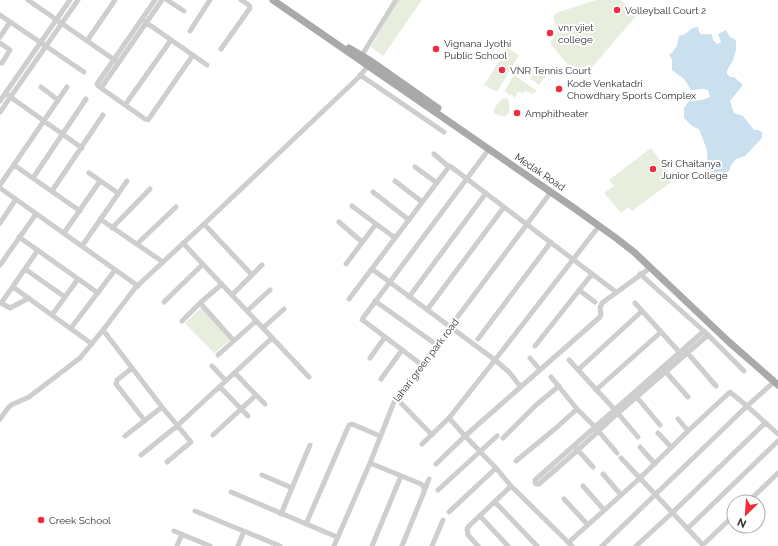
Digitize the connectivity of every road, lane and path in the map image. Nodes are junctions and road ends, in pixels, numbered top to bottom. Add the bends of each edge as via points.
1 (28, 0) edge
2 (70, 0) edge
3 (78, 0) edge
4 (116, 0) edge
5 (155, 0) edge
6 (162, 0) edge
7 (167, 0) edge
8 (210, 0) edge
9 (241, 0) edge
10 (272, 0) edge
11 (280, 0) edge
12 (396, 0) edge
13 (184, 11) dead end
14 (0, 15) edge
15 (299, 16) junction
16 (56, 20) junction
17 (144, 21) junction
18 (10, 22) junction
19 (62, 23) junction
20 (190, 31) dead end
21 (0, 37) edge
22 (171, 40) junction
23 (87, 41) junction
24 (41, 42) junction
25 (0, 43) edge
26 (46, 46) junction
27 (221, 49) dead end
28 (193, 55) junction
29 (362, 55) junction
30 (116, 61) junction
31 (0, 63) edge
32 (207, 65) dead end
33 (368, 66) junction
34 (84, 72) dead end
35 (360, 75) junction
36 (67, 87) dead end
37 (41, 88) dead end
38 (5, 93) junction
39 (11, 97) junction
40 (86, 99) dead end
41 (58, 100) junction
42 (0, 101) edge
43 (125, 105) junction
44 (0, 112) edge
45 (103, 116) dead end
46 (44, 121) junction
47 (444, 132) dead end
48 (63, 134) junction
49 (82, 148) junction
50 (489, 149) junction
51 (434, 154) dead end
52 (14, 165) junction
53 (415, 167) dead end
54 (449, 167) junction
55 (89, 173) dead end
56 (32, 178) junction
57 (467, 178) junction
58 (100, 181) junction
59 (127, 181) dead end
60 (395, 181) dead end
61 (436, 183) junction
62 (0, 187) edge
63 (150, 189) dead end
64 (52, 191) junction
65 (373, 192) dead end
66 (551, 192) junction
67 (118, 193) junction
68 (486, 193) junction
69 (16, 200) junction
70 (422, 202) junction
71 (352, 206) dead end
72 (176, 207) dead end
73 (504, 207) junction
74 (80, 210) junction
75 (36, 214) junction
76 (100, 219) junction
77 (408, 220) junction
78 (338, 222) dead end
79 (0, 223) edge
80 (204, 224) junction
81 (376, 224) junction
82 (528, 225) junction
83 (599, 226) junction
84 (112, 228) junction
85 (64, 233) junction
86 (19, 237) junction
87 (395, 238) junction
88 (362, 242) junction
89 (551, 242) junction
90 (183, 243) junction
91 (136, 244) junction
92 (82, 246) junction
93 (38, 250) junction
94 (574, 260) junction
95 (163, 262) junction
96 (203, 264) junction
97 (346, 264) dead end
98 (0, 265) edge
99 (262, 265) dead end
100 (650, 268) junction
101 (25, 269) junction
102 (372, 269) junction
103 (115, 270) junction
104 (592, 274) junction
105 (640, 274) junction
106 (252, 275) junction
107 (78, 278) junction
108 (389, 282) junction
109 (222, 284) junction
110 (13, 286) junction
111 (138, 286) junction
112 (270, 290) dead end
113 (579, 290) junction
114 (616, 292) junction
115 (98, 293) junction
116 (232, 295) junction
117 (64, 297) junction
118 (409, 297) junction
119 (29, 298) junction
120 (349, 299) dead end
121 (375, 301) junction
122 (164, 302) dead end
123 (595, 302) dead end
124 (0, 303) edge
125 (200, 303) junction
126 (635, 303) dead end
127 (284, 309) dead end
128 (427, 310) junction
129 (247, 311) junction
130 (642, 311) junction
131 (52, 314) junction
132 (182, 321) dead end
133 (256, 321) junction
134 (712, 326) junction
135 (450, 327) junction
136 (71, 328) junction
137 (263, 328) junction
138 (103, 330) junction
139 (662, 332) junction
140 (706, 333) junction
141 (385, 337) junction
142 (272, 338) junction
143 (478, 339) dead end
144 (234, 341) junction
145 (92, 344) junction
146 (436, 345) junction
147 (535, 346) dead end
148 (402, 350) junction
149 (683, 353) junction
150 (218, 356) dead end
151 (370, 358) dead end
152 (530, 358) dead end
153 (495, 360) junction
154 (569, 360) dead end
155 (422, 365) junction
156 (212, 366) dead end
157 (132, 368) junction
158 (579, 369) junction
159 (540, 370) junction
160 (664, 370) junction
161 (744, 371) dead end
162 (235, 373) junction
163 (309, 377) dead end
164 (551, 377) dead end
165 (382, 379) dead end
166 (226, 381) junction
167 (777, 382) edge
168 (220, 386) junction
169 (520, 386) junction
170 (559, 386) junction
171 (716, 386) dead end
172 (596, 390) junction
173 (256, 395) junction
174 (635, 395) junction
175 (688, 397) dead end
176 (397, 399) junction
177 (265, 404) dead end
178 (747, 406) junction
179 (162, 407) junction
180 (241, 408) junction
181 (577, 409) junction
182 (616, 412) junction
183 (248, 416) dead end
184 (449, 418) junction
185 (0, 419) edge
186 (678, 419) dead end
187 (145, 421) junction
188 (765, 423) junction
189 (660, 425) dead end
190 (177, 426) junction
191 (597, 429) junction
192 (688, 431) junction
193 (658, 433) dead end
194 (778, 434) edge
195 (213, 435) dead end
196 (432, 435) junction
197 (125, 436) dead end
198 (380, 436) junction
199 (465, 436) junction
200 (497, 436) dead end
201 (638, 437) dead end
202 (503, 438) dead end
203 (778, 440) edge
204 (422, 444) dead end
205 (310, 445) dead end
206 (573, 446) junction
207 (671, 447) junction
208 (640, 448) dead end
209 (578, 450) junction
210 (480, 451) junction
211 (617, 453) dead end
212 (141, 455) dead end
213 (621, 458) dead end
214 (516, 460) dead end
215 (167, 462) dead end
216 (370, 463) junction
217 (436, 464) dead end
218 (655, 464) junction
219 (593, 467) dead end
220 (496, 468) junction
221 (603, 474) dead end
222 (778, 474) edge
223 (262, 475) dead end
224 (401, 476) junction
225 (640, 478) junction
226 (429, 479) dead end
227 (511, 486) junction
228 (583, 486) dead end
229 (292, 488) junction
230 (425, 489) junction
231 (438, 490) dead end
232 (231, 492) dead end
233 (757, 494) edge
234 (622, 495) junction
235 (655, 495) junction
236 (564, 499) dead end
237 (495, 502) junction
238 (604, 510) junction
239 (195, 511) dead end
240 (449, 512) dead end
241 (672, 513) junction
242 (281, 514) junction
243 (480, 516) junction
244 (443, 520) dead end
245 (726, 523) edge
246 (306, 524) junction
247 (588, 525) junction
248 (687, 529) junction
249 (174, 531) dead end
250 (244, 531) junction
251 (182, 534) junction
252 (337, 537) junction
253 (269, 544) edge
254 (570, 544) edge
255 (702, 544) edge
256 (177, 546) edge
257 (208, 546) edge
258 (238, 546) edge
259 (280, 546) edge
260 (334, 546) edge
261 (372, 546) edge
262 (402, 546) edge
263 (432, 546) edge
264 (478, 546) edge
265 (508, 546) edge
266 (538, 546) edge
267 (602, 546) edge
268 (636, 546) edge

1 - 16 street
2 - 16 street
3 - 19 street
4 - 23 street
5 - 17 street
6 - 17 street
7 - 13 street
8 - 20 street
9 - 27 street via 250,8
10 - 15 main road, Medak Road
11 - 15 main road, Medak Road
12 - 29 street
14 - 18 street
15 - 29 main road, Medak Road
15 - 33 main road, Medak Road
16 - 19 street
16 - 24 street
17 - 22 street
17 - 30 street
18 - 21 street
18 - 24 street
19 - 23 street
19 - 26 street
22 - 28 street
22 - 43 street
23 - 30 street
24 - 26 street
24 - 38 street
25 - 31 street via 10,50
26 - 34 street
26 - 39 street
28 - 32 street
28 - 43 street via 148,120
29 - 167 main road, Medak Road via 618,234
30 - 43 street via 101,88
33 - 35 street
33 - 50 main road, Medak Road
35 - 47 street
35 - 80 street
36 - 41 street
37 - 41 street
38 - 39 street
38 - 42 street
39 - 44 street
39 - 46 street
40 - 48 street
41 - 46 street
45 - 49 street
46 - 48 street
46 - 52 street
48 - 49 street
48 - 56 street
49 - 64 street
50 - 57 street
50 - 66 main road, Medak Road
51 - 54 street
52 - 56 street
52 - 62 street
53 - 61 street
54 - 57 street
54 - 61 street
55 - 58 street
56 - 64 street
57 - 68 street
57 - 108 street
58 - 67 street
58 - 74 street
59 - 67 street
60 - 70 street
61 - 70 street
62 - 69 street
63 - 84 street
64 - 74 street
65 - 77 street
66 - 82 street, lahari green park road
66 - 83 main road, Medak Road
67 - 76 street
68 - 73 street
68 - 118 street
69 - 75 street
69 - 79 street
70 - 77 street
71 - 81 street
72 - 91 street
73 - 82 street
73 - 128 street
74 - 85 street
75 - 85 street
75 - 86 street
76 - 84 street
76 - 92 street
77 - 87 street
78 - 88 street
80 - 90 street
80 - 106 street
81 - 87 street
81 - 88 street
82 - 89 street
82 - 135 street, lahari green park road
83 - 94 street
83 - 100 main road, Medak Road via 634,252
84 - 91 street
85 - 92 street
86 - 93 street
86 - 98 street
87 - 102 street
88 - 97 street
89 - 94 street
89 - 143 street
90 - 95 street
90 - 96 street
91 - 95 street
92 - 103 street
93 - 101 street
93 - 107 street
94 - 104 street
94 - 153 street
95 - 111 street
96 - 109 street
96 - 122 street
99 - 106 street
100 - 105 street
100 - 134 main road, Medak Road
101 - 110 street
101 - 117 street
102 - 108 street
102 - 120 street
103 - 111 street
103 - 115 street
104 - 113 street
104 - 114 street
105 - 114 street
105 - 140 street
106 - 116 street
107 - 115 street
107 - 117 street
108 - 118 street
108 - 121 street
109 - 116 street
109 - 125 street
110 - 119 street
110 - 124 street
111 - 138 street
112 - 129 street
113 - 123 street
113 - 147 street
114 - 159 street via 600,306 600,317
115 - 136 street
116 - 129 street
117 - 131 street
118 - 128 street
119 - 124 street via 10,308
119 - 131 street
121 - 141 street via 362,320
121 - 146 street
125 - 132 street
125 - 144 street
126 - 130 street
127 - 137 street
128 - 135 street
129 - 133 street
130 - 139 street
130 - 158 street
131 - 136 street
133 - 137 street
133 - 144 street
134 - 140 street
134 - 167 main road, Medak Road
135 - 146 street, lahari green park road
135 - 153 street
136 - 145 street
137 - 142 street
138 - 145 street
138 - 157 street
139 - 149 street
139 - 172 street
140 - 149 street
140 - 161 street
141 - 148 street
141 - 151 street
142 - 162 street
142 - 163 street
144 - 150 street
145 - 185 street via 80,358 33,395 8,408
146 - 155 street, lahari green park road
148 - 155 street
148 - 165 street
149 - 160 street
149 - 171 street
152 - 159 street
153 - 169 street
153 - 184 street
154 - 158 street
155 - 176 street, lahari green park road
156 - 166 street
157 - 179 street
157 - 187 street via 117,380 116,384
158 - 172 street
159 - 169 street
160 - 174 street
160 - 175 street
162 - 166 street
162 - 173 street
164 - 170 street
166 - 168 street
167 - 178 street
168 - 180 street
168 - 190 street
169 - 199 street
170 - 181 street
170 - 202 street
172 - 182 street
173 - 177 street
173 - 180 street
174 - 182 street
174 - 189 street
176 - 196 street
176 - 198 street, lahari green park road
178 - 188 street
178 - 192 street via 728,390
178 - 235 street
179 - 187 street
179 - 190 street
180 - 183 street
180 - 195 street
181 - 191 street
181 - 214 street
182 - 191 street
182 - 201 street
184 - 196 street
184 - 199 street
186 - 192 street
187 - 197 street
188 - 194 street
188 - 241 street
190 - 212 street
190 - 215 street via 191,442
191 - 206 street
191 - 209 street
191 - 211 street
192 - 207 street
193 - 207 street
196 - 204 street
198 - 216 street, lahari green park road
198 - 246 street via 349,425
199 - 210 street
199 - 217 street
200 - 210 street
203 - 248 street
205 - 229 street
206 - 209 street
206 - 209 street via 535,480 536,484
207 - 218 street
208 - 218 street
209 - 219 street
210 - 220 street
210 - 231 street
213 - 225 street
216 - 224 street
216 - 252 street, lahari green park road
218 - 225 street
220 - 227 street
220 - 240 street
221 - 234 street
222 - 233 street
223 - 229 street
224 - 230 street via 421,484
224 - 261 street
225 - 234 street
225 - 235 street
226 - 230 street
227 - 237 street
227 - 254 street
228 - 238 street
229 - 242 street
230 - 262 street
232 - 242 street
234 - 238 street
235 - 241 street
235 - 267 street
236 - 247 street
237 - 243 street
237 - 266 street
238 - 247 street
239 - 250 street
241 - 248 street
241 - 268 street
242 - 246 street
243 - 264 street via 467,529 468,535
243 - 265 street
244 - 263 street
245 - 255 street
246 - 252 street
247 - 254 street
248 - 255 street
249 - 251 street
250 - 253 street
250 - 258 street
251 - 256 street
251 - 257 street
252 - 260 street, lahari green park road
253 - 259 street

